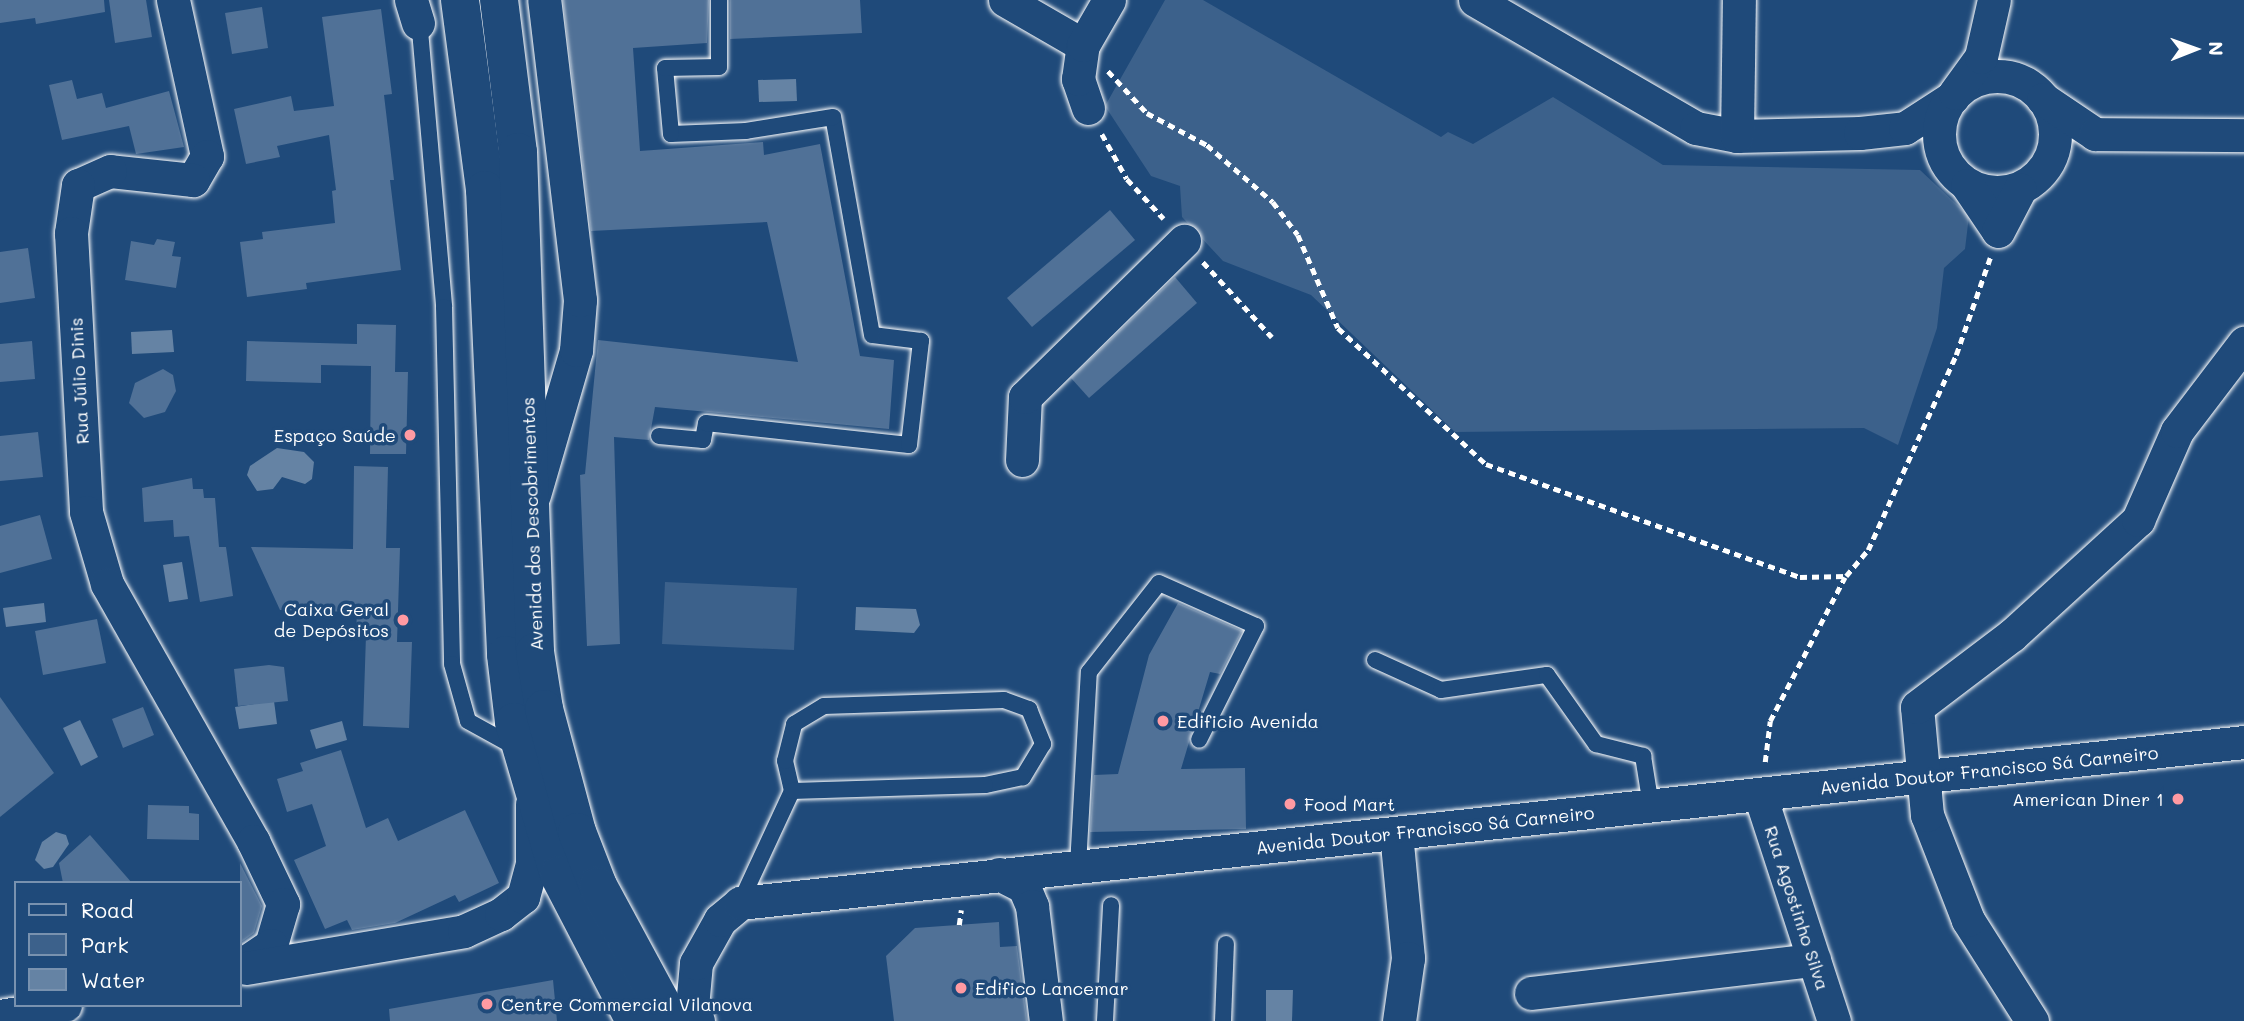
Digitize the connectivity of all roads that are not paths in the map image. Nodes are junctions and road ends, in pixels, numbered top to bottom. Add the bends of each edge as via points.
1 (173, 0) edge
2 (460, 0) edge
3 (499, 0) edge
4 (544, 0) edge
5 (719, 0) edge
6 (1005, 0) edge
7 (1109, 0) edge
8 (1475, 0) edge
9 (1739, 0) edge
10 (1994, 0) edge
11 (418, 8) edge
12 (1083, 45) junction
13 (2035, 92) junction
14 (1954, 95) junction
15 (1088, 108) dead end
16 (1860, 133) junction
17 (2095, 134) junction
18 (2244, 135) edge
19 (1737, 136) junction
20 (1958, 177) junction
21 (2030, 181) junction
22 (1184, 241) dead end
23 (2244, 343) edge
24 (659, 436) dead end
25 (1022, 460) dead end
26 (531, 504) junction
27 (1375, 660) dead end
28 (1199, 740) dead end
29 (2244, 742) edge
30 (521, 751) junction
31 (1921, 776) junction
32 (792, 791) junction
33 (532, 795) junction
34 (1761, 795) junction
35 (1651, 806) junction
36 (1396, 833) junction
37 (1078, 866) junction
38 (999, 874) junction
39 (740, 903) junction
40 (1111, 905) dead end
41 (1226, 944) dead end
42 (1814, 960) junction
43 (242, 967) edge
44 (242, 968) edge
45 (1531, 993) dead end
46 (54, 1007) edge
47 (0, 1016) edge
48 (635, 1021) edge
49 (671, 1021) edge
50 (698, 1021) edge
51 (1046, 1021) edge
52 (1105, 1021) edge
53 (1223, 1021) edge
54 (1399, 1021) edge
55 (1834, 1021) edge
56 (2032, 1021) edge

1 - 43 street, Rua Júlio Dinis via 207,156 193,180 110,171 78,185 71,233 86,512 107,584 253,841 283,904 271,945
2 - 30 main road, Avenida dos Descobrimentos via 485,190 506,655
3 - 26 main road, Avenida dos Descobrimentos via 518,152
4 - 26 street via 580,300 576,350
5 - 24 lane via 719,67 665,68 671,134 746,131 833,117 873,335 921,341 909,445 706,423 704,440
6 - 12 street
7 - 12 street
8 - 19 street via 1696,128
9 - 19 street
10 - 13 street via 1998,44 2010,68
10 - 14 street via 1981,57
11 - 30 lane via 444,307 452,664 468,721
12 - 15 street via 1078,79
13 - 14 street via 1994,76
13 - 17 street
13 - 21 street via 2055,137
14 - 16 street via 1905,128
14 - 20 street via 1939,127
16 - 19 street
16 - 20 street via 1902,138
17 - 18 street
17 - 21 street
20 - 21 street via 1992,193
20 - 21 street via 1998,230
22 - 25 street via 1025,397
23 - 31 street via 2177,431 2138,520 2011,635 1917,707
26 - 49 main road, Avenida dos Descobrimentos via 535,652 566,794 598,886
27 - 35 lane via 1441,690 1547,675 1596,744 1643,756
28 - 37 lane via 1256,626 1159,583 1089,672
29 - 31 street, Avenida Doutor Francisco Sá Carneiro
30 - 33 main road, Avenida dos Descobrimentos
31 - 34 street, Avenida Doutor Francisco Sá Carneiro
31 - 56 street via 1927,815 1968,920
32 - 32 lane via 985,785 1023,777 1043,744 1029,709 1004,700 824,706 794,724 785,761
32 - 39 lane
33 - 44 street via 532,864 523,897 501,914 464,931
33 - 48 main road, Avenida dos Descobrimentos via 559,875
34 - 35 street, Avenida Doutor Francisco Sá Carneiro
34 - 42 street, Rua Agostinho Silva
35 - 36 street, Avenida Doutor Francisco Sá Carneiro
36 - 37 street, Avenida Doutor Francisco Sá Carneiro
36 - 54 street via 1408,958
37 - 38 street, Avenida Doutor Francisco Sá Carneiro
38 - 39 street, Avenida Doutor Francisco Sá Carneiro
38 - 51 street via 1024,887 1032,906
39 - 50 street via 720,920 696,964 692,1007
40 - 52 lane
41 - 53 lane
42 - 45 street
42 - 55 street, Rua Agostinho Silva
46 - 47 street

